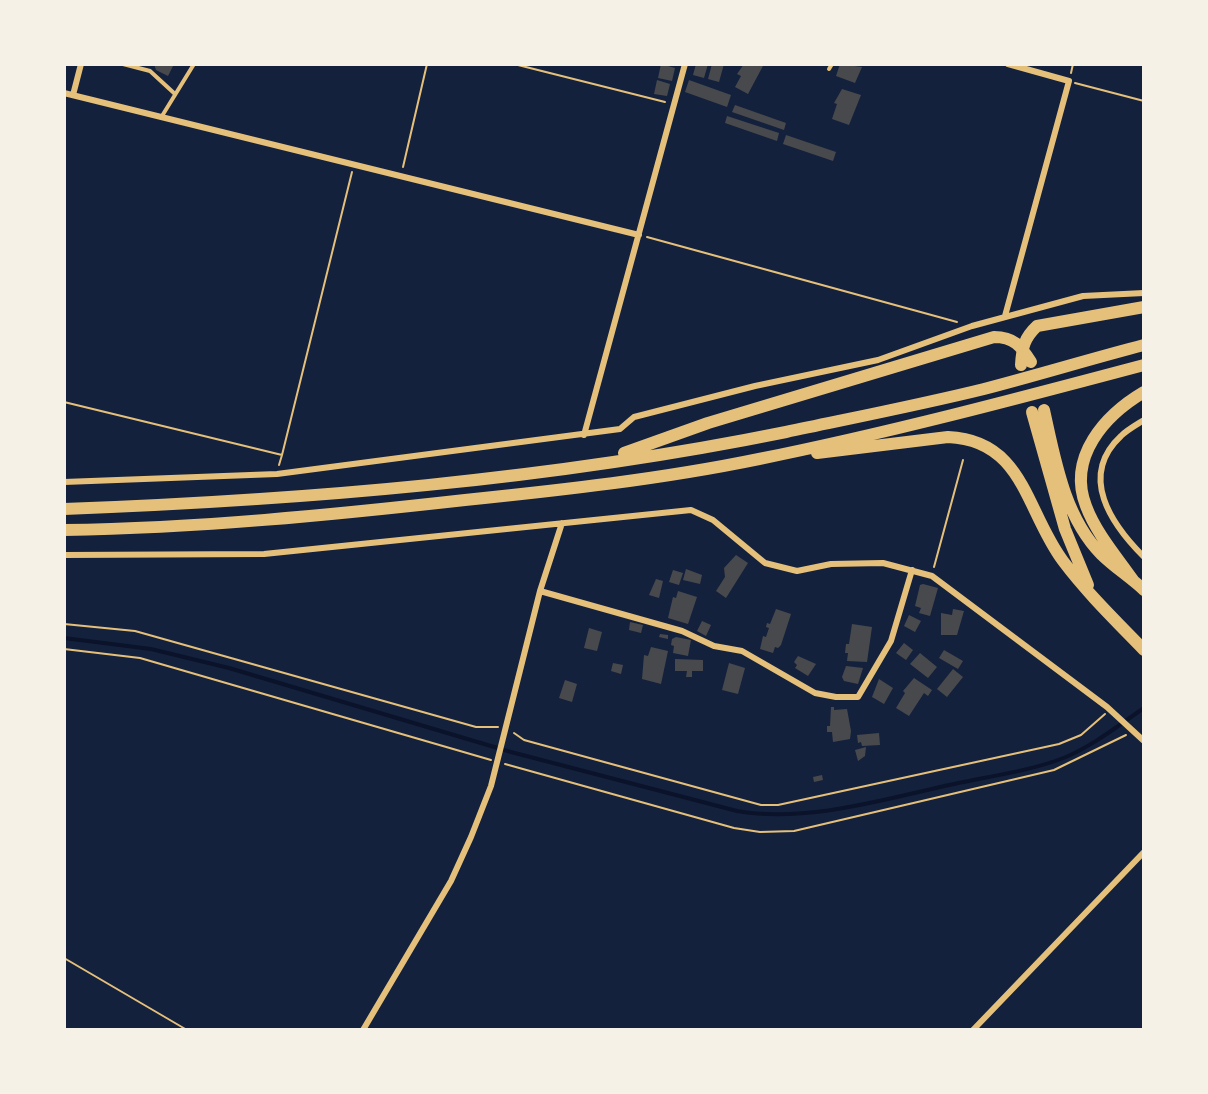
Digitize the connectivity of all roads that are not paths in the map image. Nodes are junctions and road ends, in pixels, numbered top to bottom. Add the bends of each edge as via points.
1 (81, 64) edge
2 (123, 64) edge
3 (194, 64) edge
4 (685, 64) edge
5 (1008, 64) edge
6 (64, 93) edge
7 (176, 94) junction
8 (73, 95) junction
9 (162, 116) junction
10 (639, 235) junction
11 (1143, 293) edge
12 (1143, 307) edge
13 (1005, 315) junction
14 (1143, 345) edge
15 (1022, 347) junction
16 (1026, 364) dead end
17 (1143, 365) edge
18 (1143, 392) edge
19 (1143, 420) edge
20 (584, 435) junction
21 (757, 460) junction
22 (594, 464) junction
23 (64, 482) edge
24 (64, 508) edge
25 (562, 522) junction
26 (64, 530) edge
27 (64, 555) edge
28 (1143, 557) edge
29 (912, 570) junction
30 (1133, 580) junction
31 (1143, 590) edge
32 (540, 591) junction
33 (1093, 597) junction
34 (1143, 650) edge
35 (1143, 741) edge
36 (1143, 852) edge
37 (363, 1029) edge
38 (973, 1029) edge

1 - 8 street
2 - 7 lane via 150,71
3 - 7 lane
4 - 10 street
5 - 13 street via 1069,81
6 - 8 street
7 - 9 lane
8 - 9 street
9 - 10 street
10 - 20 street
11 - 13 street via 1083,296
12 - 15 highway via 1049,322 1028,334
13 - 20 street via 878,360 645,414 634,417 620,429
14 - 22 highway via 982,389 830,422
15 - 16 highway
15 - 22 highway via 1005,337 994,337 708,423
17 - 21 highway via 987,407
18 - 30 highway via 1101,425 1090,442 1082,473 1085,504 1094,523
19 - 28 street via 1120,436 1104,458 1100,482 1106,509
20 - 23 street via 277,474
21 - 26 highway via 356,513 223,525
21 - 33 highway via 948,437 975,441 990,448 1014,471 1052,545
22 - 24 highway via 340,493
25 - 27 street via 264,554
25 - 29 street via 691,510 713,520 765,563 797,571 831,564 883,562
25 - 32 street
29 - 32 street via 891,641 858,696 815,693 742,651 714,646 682,631
29 - 35 street via 932,576 1110,710
30 - 31 highway
30 - 33 highway via 1102,554 1071,509 1038,411 1065,529
32 - 37 street via 491,786 471,837 451,881
33 - 34 highway
36 - 38 street

